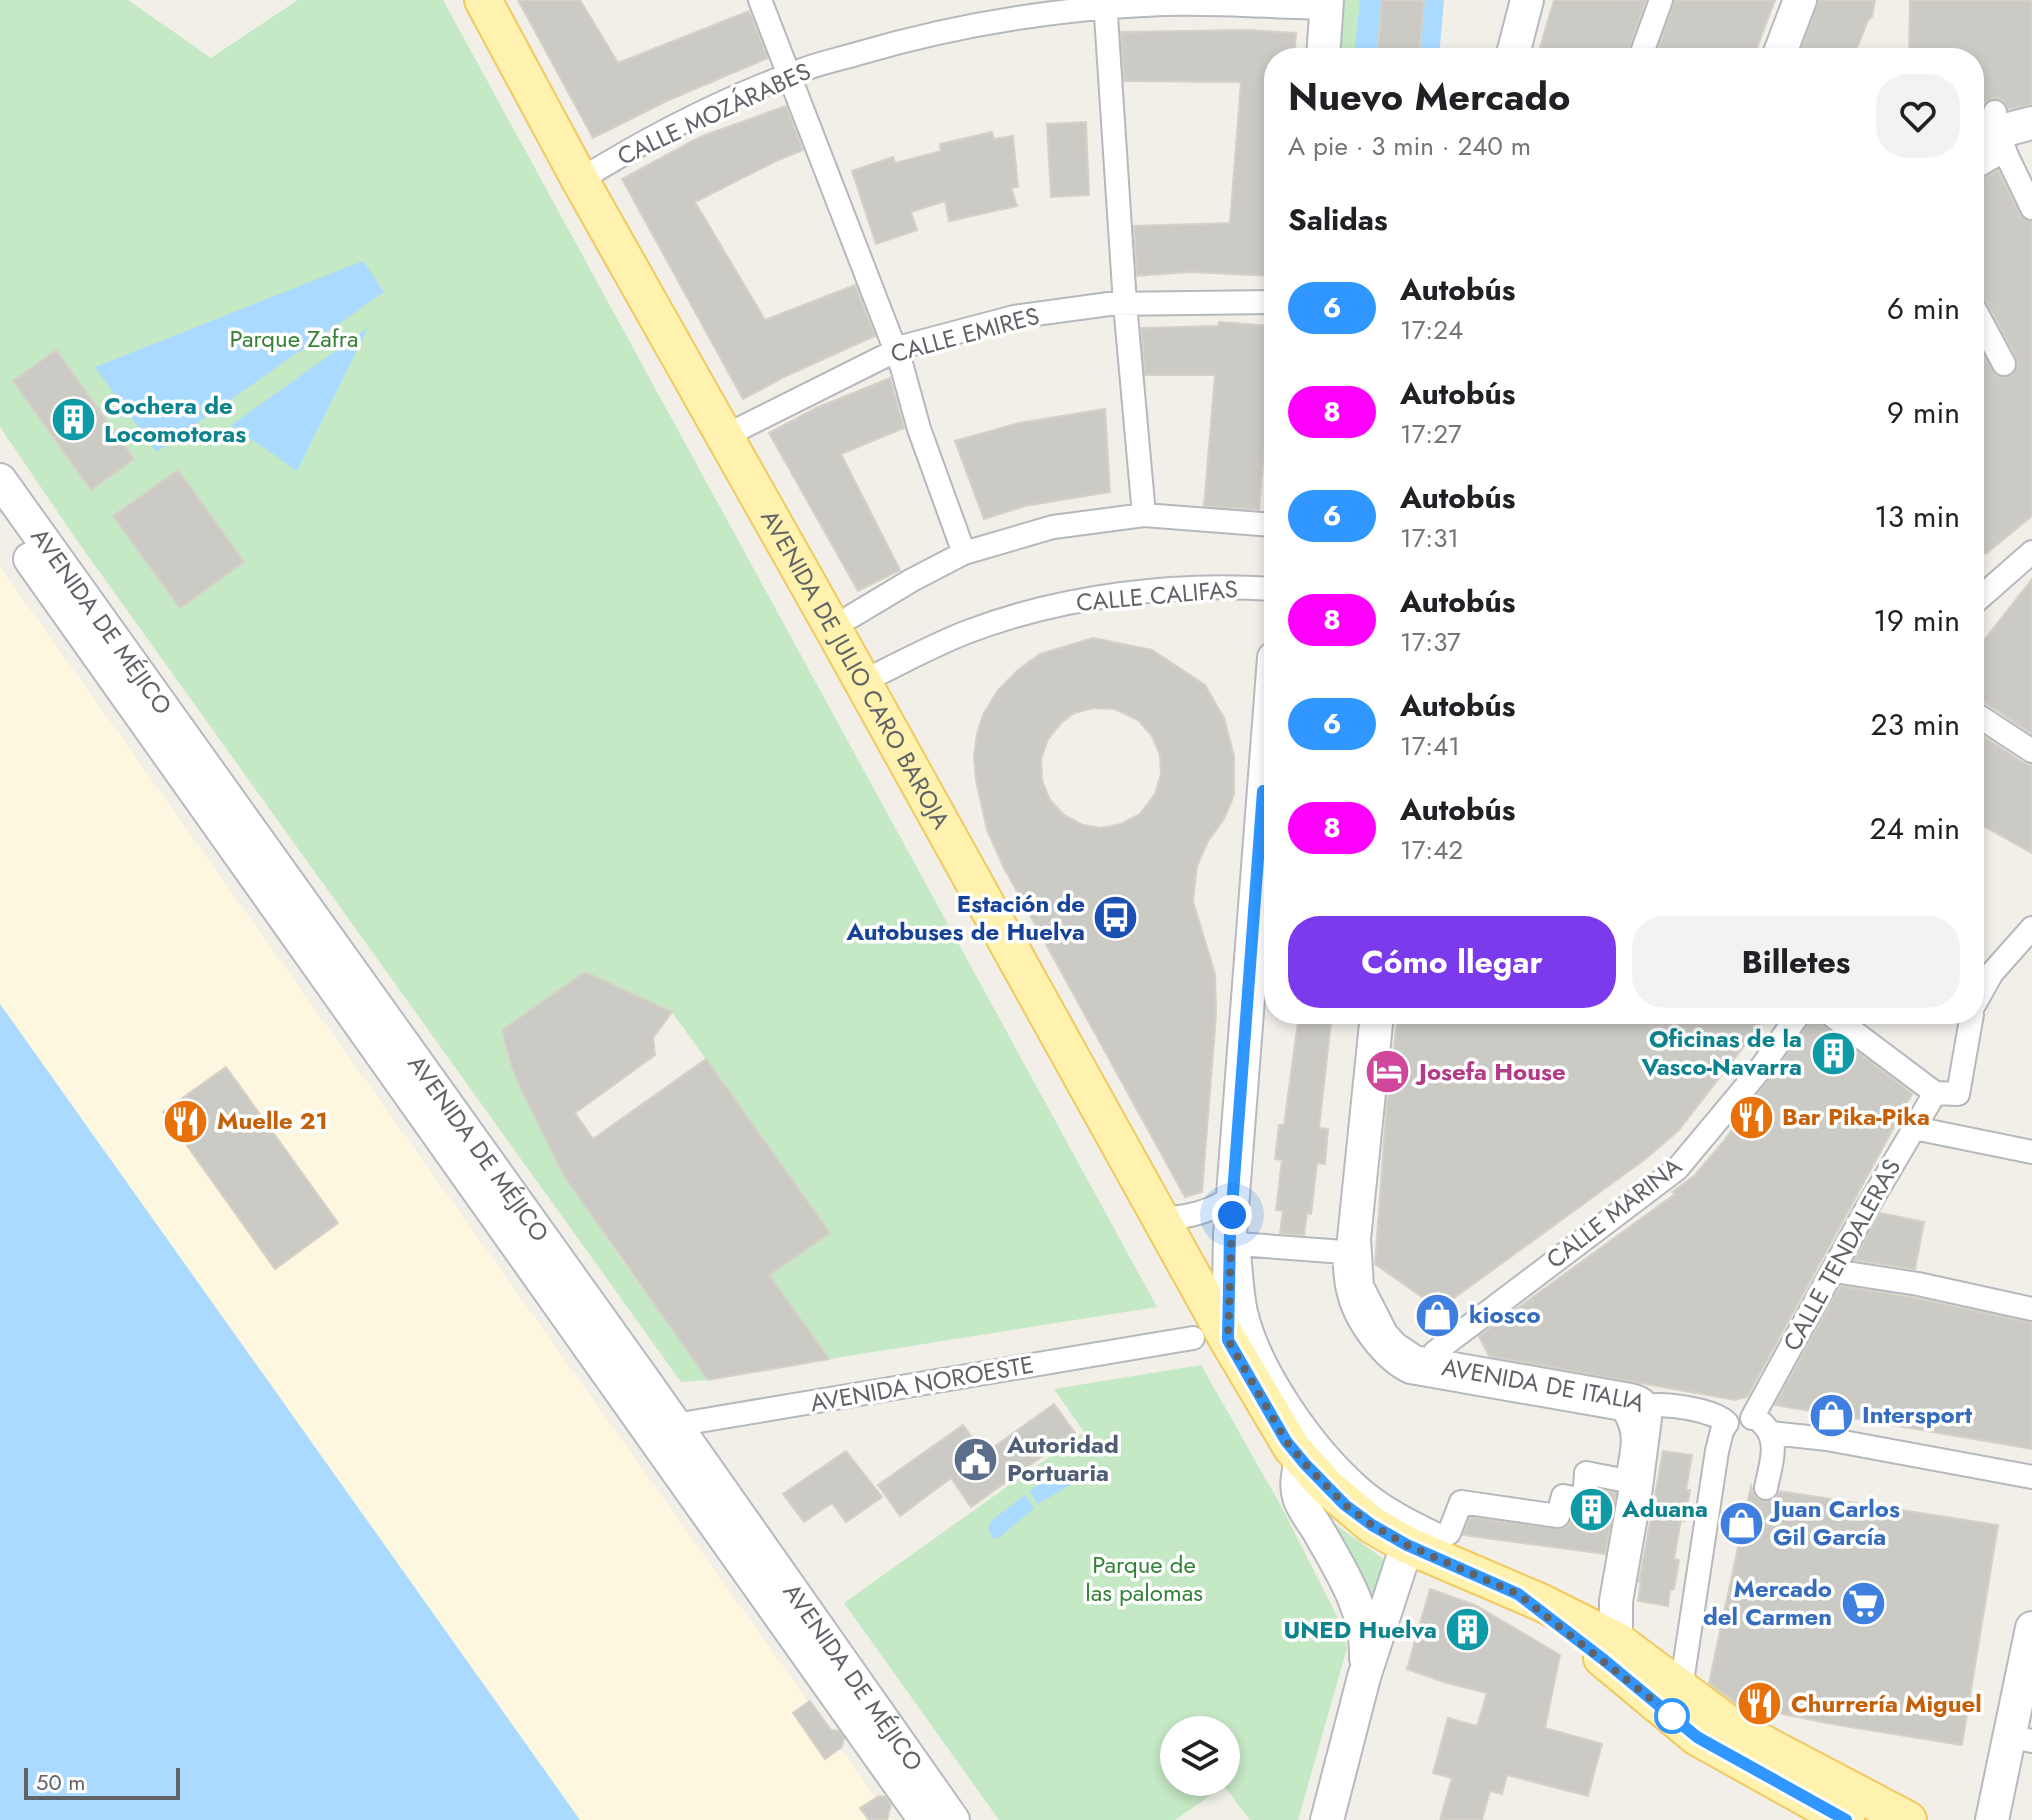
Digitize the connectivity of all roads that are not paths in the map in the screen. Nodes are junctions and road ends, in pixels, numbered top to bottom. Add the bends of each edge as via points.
1 (483, 0) edge
2 (760, 0) edge
3 (1527, 0) edge
4 (1661, 0) edge
5 (1800, 0) edge
6 (1105, 4) edge
7 (1327, 4) edge
8 (1324, 48) edge
9 (1515, 48) edge
10 (1644, 48) edge
11 (1782, 48) edge
12 (789, 76) junction
13 (2032, 123) edge
14 (1992, 133) edge
15 (580, 180) junction
16 (2032, 208) edge
17 (1264, 302) edge
18 (1125, 304) junction
19 (1984, 327) edge
20 (895, 350) junction
21 (2004, 364) dead end
22 (723, 437) junction
23 (0, 480) edge
24 (1144, 515) junction
25 (0, 517) edge
26 (1264, 524) edge
27 (2032, 552) edge
28 (964, 553) junction
29 (1264, 589) edge
30 (1984, 594) edge
31 (852, 616) dead end
32 (862, 682) junction
33 (1984, 720) edge
34 (2032, 751) edge
35 (1264, 789) edge
36 (2032, 928) edge
37 (1984, 987) edge
38 (1376, 1024) edge
39 (1792, 1024) edge
40 (1843, 1024) edge
41 (1970, 1024) edge
42 (1935, 1093) junction
43 (1914, 1128) junction
44 (2032, 1152) edge
45 (1233, 1196) junction
46 (1161, 1219) junction
47 (1344, 1252) joint
48 (1834, 1271) junction
49 (2032, 1309) edge
50 (1211, 1339) junction
51 (1435, 1352) dead end
52 (1644, 1407) junction
53 (1752, 1418) junction
54 (1727, 1423) junction
55 (666, 1432) junction
56 (1771, 1433) junction
57 (1301, 1459) junction
58 (2032, 1477) edge
59 (1766, 1488) dead end
60 (1407, 1545) junction
61 (2032, 1628) edge
62 (1599, 1642) junction
63 (1364, 1677) junction
64 (1678, 1686) junction
65 (2021, 1739) edge
66 (925, 1820) edge
67 (953, 1820) edge
68 (1327, 1820) edge
69 (1846, 1820) edge
70 (1908, 1820) edge
71 (1992, 1820) edge

1 - 15 main road, AVENIDA DE JULIO CARO BAROJA
2 - 12 street
3 - 9 street
4 - 10 street
5 - 11 street
6 - 7 street, CALLE MOZÁRABES
6 - 12 street, CALLE MOZÁRABES via 898,42
6 - 18 street
7 - 8 street
12 - 15 street, CALLE MOZÁRABES via 715,107
12 - 20 street
13 - 14 street
14 - 16 street
15 - 22 main road, AVENIDA DE JULIO CARO BAROJA
17 - 18 street, CALLE EMIRES
18 - 20 street, CALLE EMIRES via 1014,317
18 - 24 street
19 - 21 street
20 - 22 street, CALLE EMIRES
20 - 28 street
22 - 32 main road, AVENIDA DE JULIO CARO BAROJA
23 - 55 street, AVENIDA DE MÉJICO
24 - 26 street
24 - 28 street via 1053,527
25 - 55 street, AVENIDA DE MÉJICO via 364,1033
27 - 30 street
28 - 31 street
29 - 32 street, CALLE CALIFAS via 1184,590 1075,601 968,632
32 - 46 main road, AVENIDA DE JULIO CARO BAROJA
33 - 34 street
35 - 45 street
36 - 37 street
38 - 52 street, AVENIDA DE ITALIA via 1354,1239 1357,1287 1382,1336 1426,1366 1630,1400
39 - 51 street, CALLE MARINA via 1677,1169
40 - 42 street
41 - 42 street via 1958,1094
42 - 43 street, CALLE TENDALERAS
43 - 44 street
43 - 48 street, CALLE TENDALERAS
45 - 46 street via 1205,1211
45 - 50 street
46 - 50 main road, AVENIDA DE JULIO CARO BAROJA
47 - 47 street via 1348,1292 1361,1323 1401,1368 1622,1409 1633,1434 1627,1481 1586,1473 1584,1500 1563,1496 1558,1516 1461,1502 1449,1533 1442,1537 1359,1488 1304,1426 1260,1355 1246,1311 1238,1244
48 - 49 street
48 - 53 street, CALLE TENDALERAS
50 - 55 street, AVENIDA NOROESTE
50 - 57 main road, AVENIDA DE JULIO CARO BAROJA
52 - 54 street, AVENIDA DE ITALIA via 1659,1404 1712,1414
52 - 62 street via 1616,1601
53 - 54 street
53 - 56 street
54 - 64 street via 1719,1441
55 - 66 street, AVENIDA DE MÉJICO
55 - 67 street, AVENIDA DE MÉJICO
56 - 58 street
56 - 59 street
57 - 60 main road, AVENIDA DE JULIO CARO BAROJA via 1345,1505
57 - 63 street via 1299,1497 1361,1616
60 - 62 main road, AVENIDA DE JULIO CARO BAROJA via 1518,1594
60 - 63 street
61 - 65 street
62 - 64 main road
62 - 69 main road via 1697,1737
63 - 68 street
64 - 70 main road via 1734,1728
65 - 71 street

